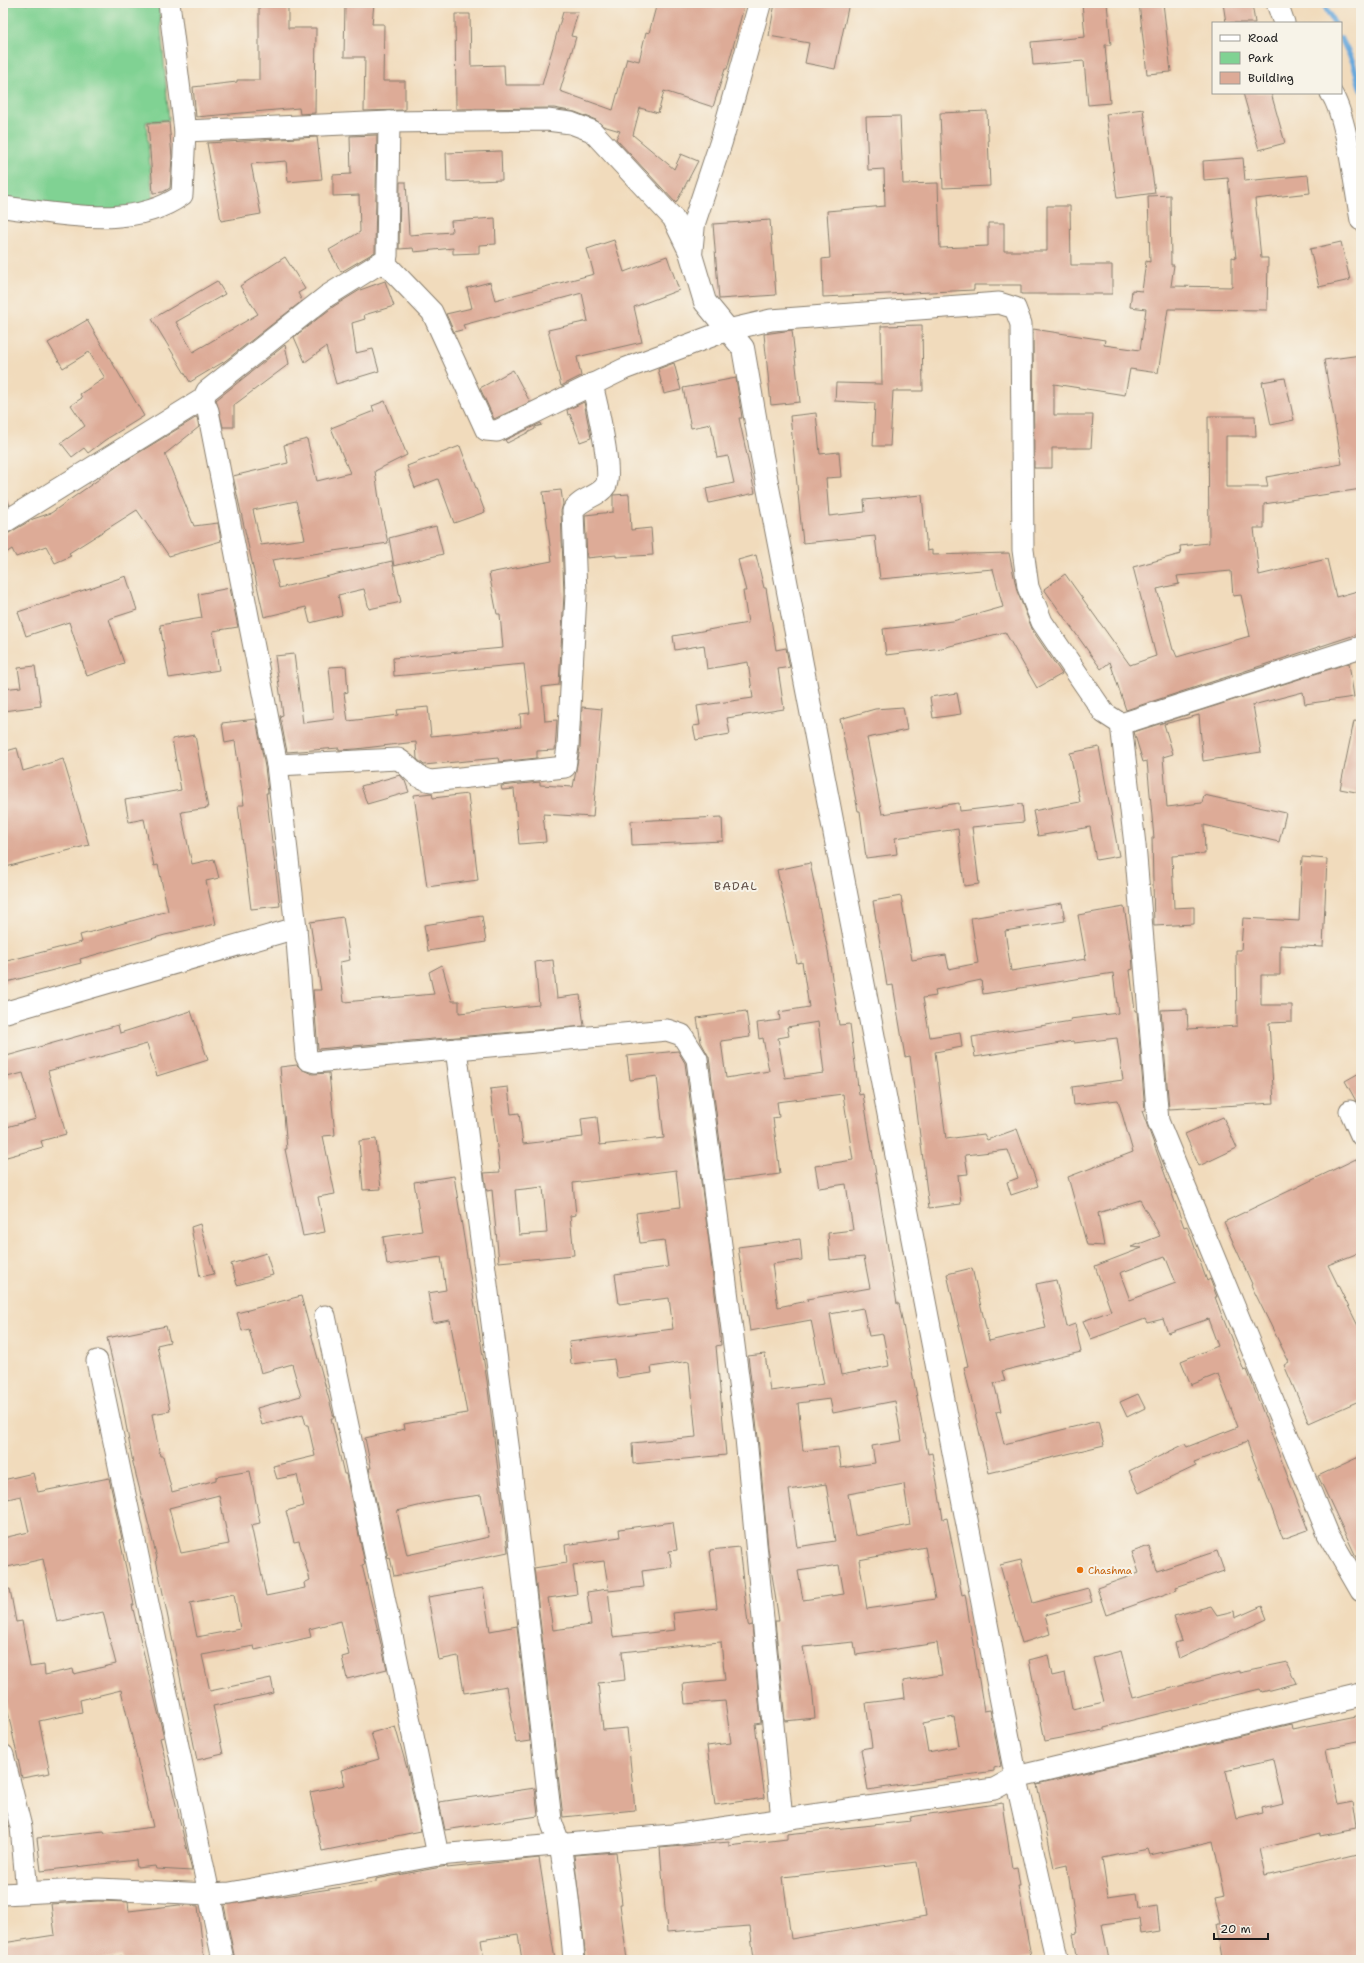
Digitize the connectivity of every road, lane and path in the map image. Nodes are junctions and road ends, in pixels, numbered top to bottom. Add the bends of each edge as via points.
1 (169, 3) edge
2 (760, 3) edge
3 (1278, 3) edge
4 (1284, 22) edge
5 (1332, 94) edge
6 (389, 122) junction
7 (185, 131) junction
8 (3, 207) edge
9 (1361, 220) edge
10 (691, 255) junction
11 (383, 261) junction
12 (728, 330) junction
13 (592, 384) junction
14 (203, 399) junction
15 (3, 522) edge
16 (1361, 647) edge
17 (1121, 724) junction
18 (277, 765) junction
19 (296, 928) junction
20 (3, 1013) edge
21 (456, 1049) junction
22 (1350, 1112) dead end
23 (1361, 1135) edge
24 (325, 1316) dead end
25 (97, 1361) dead end
26 (1361, 1590) edge
27 (1361, 1695) edge
28 (3, 1754) edge
29 (1016, 1777) junction
30 (782, 1820) junction
31 (559, 1844) junction
32 (438, 1855) junction
33 (27, 1892) junction
34 (3, 1894) edge
35 (209, 1894) junction
36 (224, 1960) edge
37 (574, 1960) edge
38 (1057, 1960) edge

1 - 7 street
2 - 10 street via 721,142 694,223
3 - 4 street
5 - 9 street via 1346,138
6 - 7 street
6 - 10 street via 547,120 571,123 592,131 674,218
6 - 11 street via 387,256
7 - 8 street via 182,195 170,204 149,212 107,218
10 - 12 street via 705,302
11 - 13 street via 432,312 486,430 497,431
11 - 14 street via 327,296 207,391
12 - 13 street via 624,369
12 - 17 street via 771,320 999,303 1015,308 1021,324 1023,550 1028,587 1047,628 1104,713
12 - 29 street via 743,348
13 - 18 street via 599,409 608,472 607,484 577,504 573,511 576,594 566,767 431,781 421,779 398,759
14 - 15 street
14 - 18 street via 208,411
16 - 17 street
17 - 26 street via 1135,845 1158,1121 1328,1534
18 - 19 street
19 - 20 street
19 - 21 street via 305,1051 308,1060 315,1062
21 - 30 street via 667,1030 682,1035 697,1059 746,1438
21 - 31 street via 510,1460 551,1820
22 - 23 street
24 - 32 street
25 - 35 street
27 - 29 street
28 - 33 street via 21,1827
29 - 30 street via 994,1789
29 - 38 street
30 - 31 street via 672,1835
31 - 32 street
31 - 37 street
32 - 35 street via 230,1893
33 - 34 street
33 - 35 street via 98,1889
35 - 36 street

